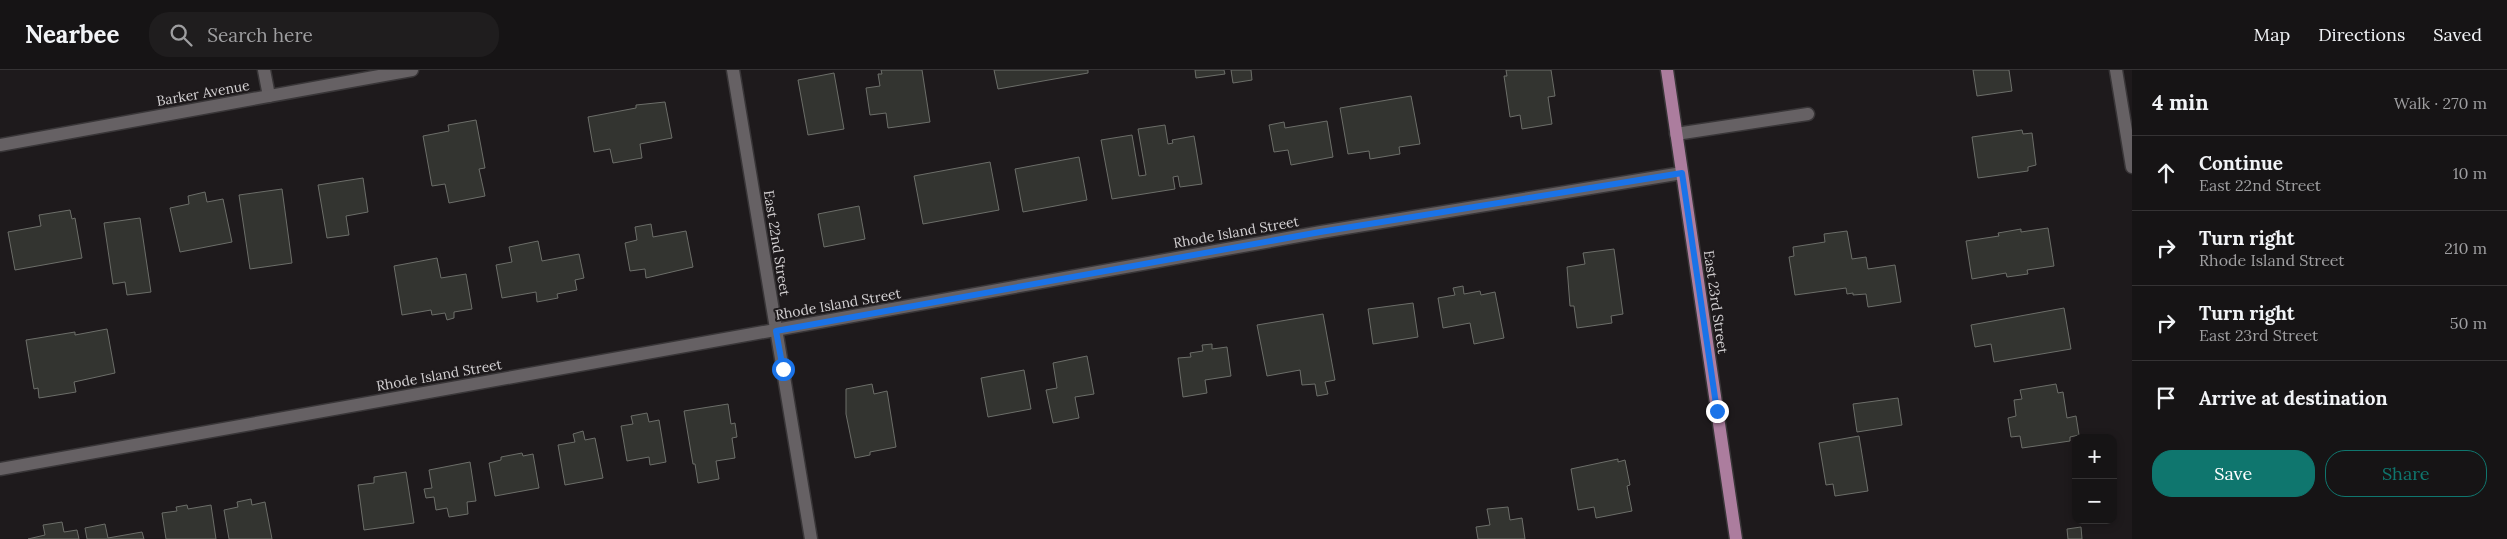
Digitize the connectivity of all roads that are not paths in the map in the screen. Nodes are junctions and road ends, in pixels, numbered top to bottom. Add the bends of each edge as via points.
1 (264, 70) edge
2 (412, 70) edge
3 (733, 70) edge
4 (1667, 70) edge
5 (2116, 70) edge
6 (269, 96) junction
7 (1808, 114) dead end
8 (1676, 134) junction
9 (0, 146) edge
10 (2132, 167) edge
11 (1682, 173) junction
12 (776, 331) junction
13 (0, 469) edge
14 (811, 539) edge
15 (1736, 539) edge

1 - 6 street
2 - 6 street, Barker Avenue
3 - 12 street, East 22nd Street
4 - 8 main road, East 23rd Street
5 - 10 street
6 - 9 street, Barker Avenue
7 - 8 street
8 - 11 main road, East 23rd Street
11 - 12 street, Rhode Island Street via 1320,232
11 - 15 main road, East 23rd Street
12 - 13 street, Rhode Island Street
12 - 14 street, East 22nd Street

